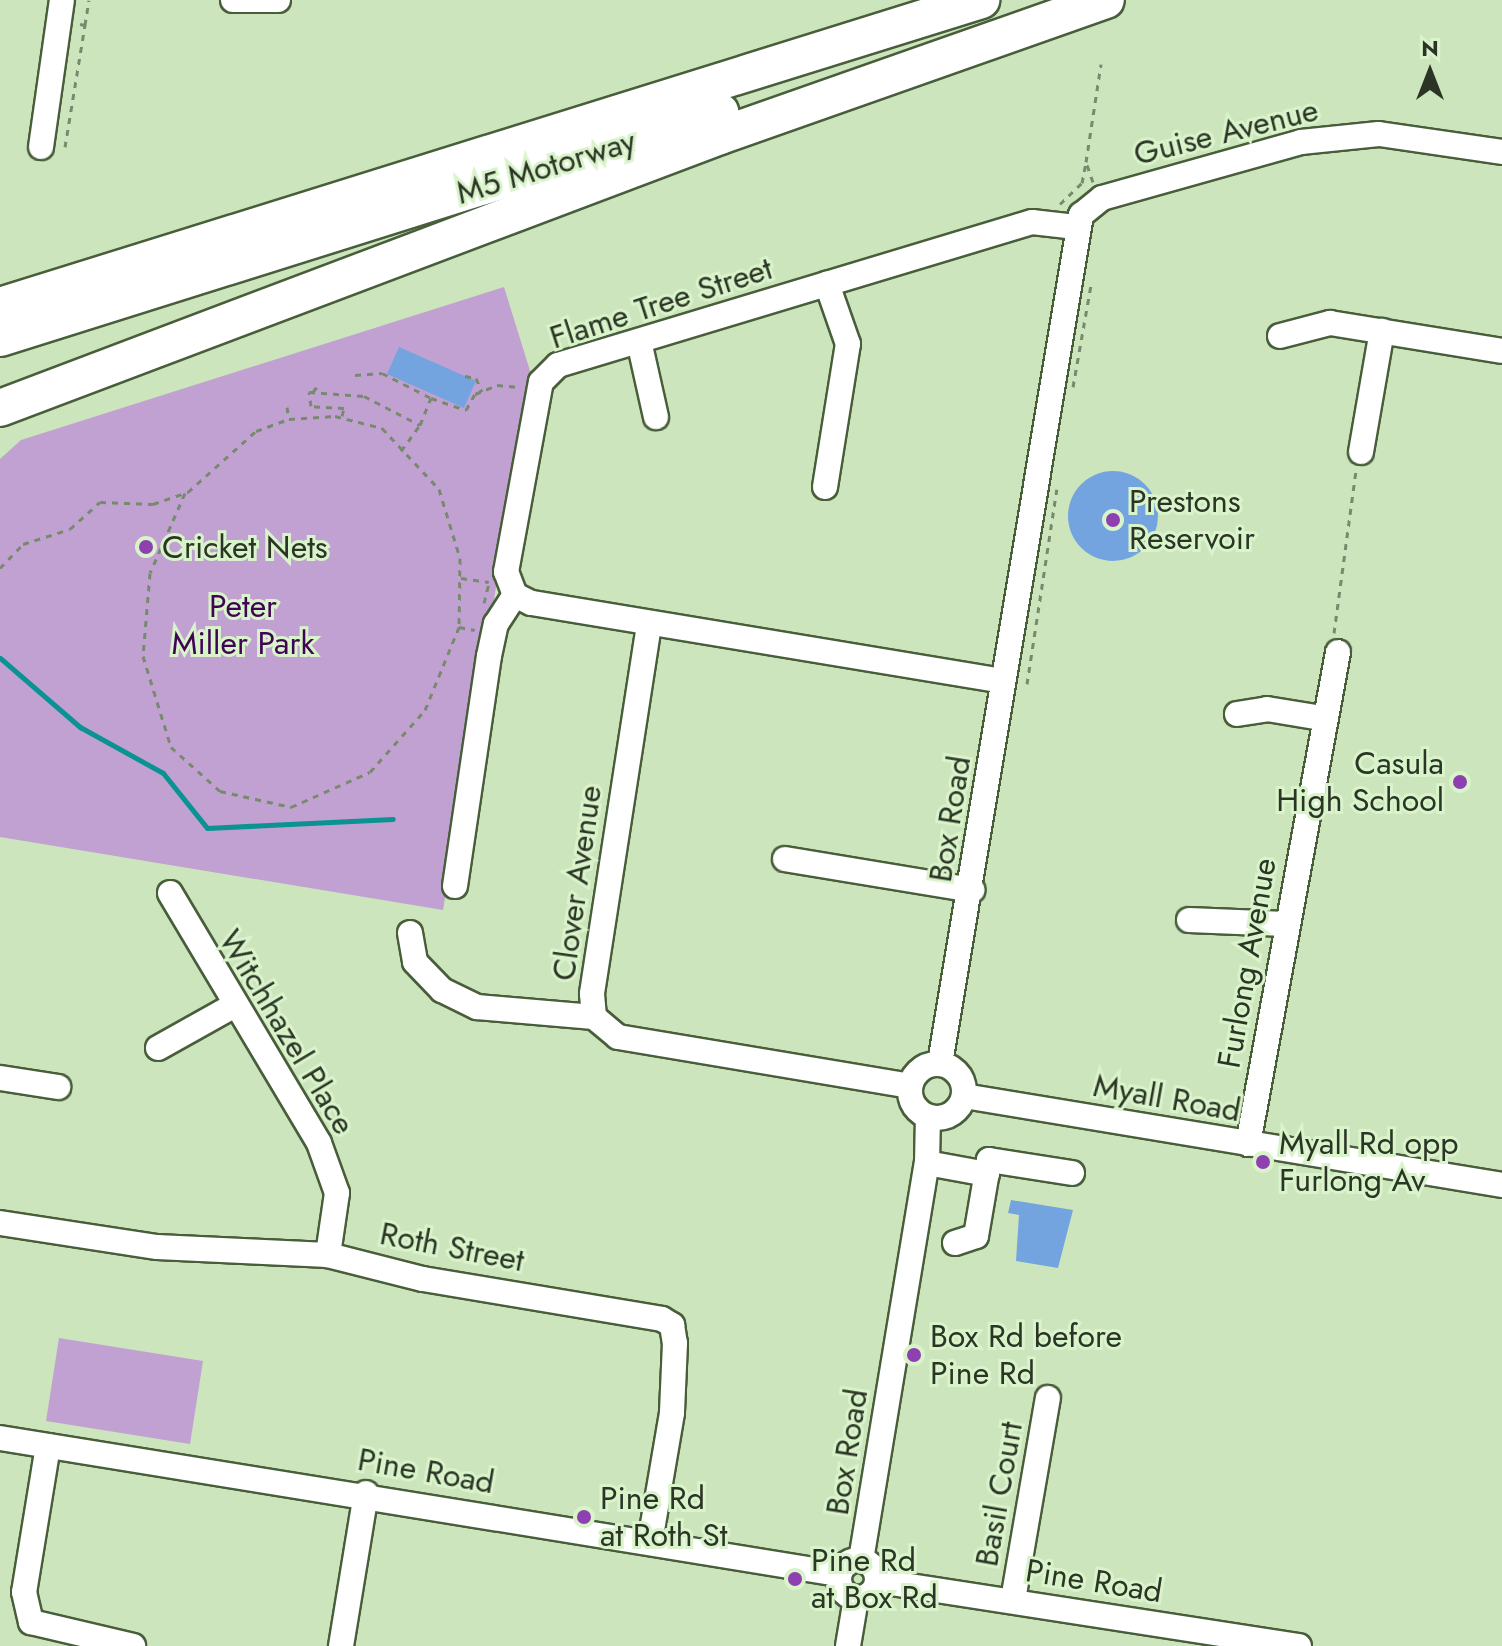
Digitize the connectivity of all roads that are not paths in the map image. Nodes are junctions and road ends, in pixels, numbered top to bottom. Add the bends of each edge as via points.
1 (62, 0) edge
2 (233, 0) edge
3 (278, 0) edge
4 (981, 0) edge
5 (1093, 0) edge
6 (1106, 0) edge
7 (41, 147) dead end
8 (1502, 152) edge
9 (1076, 227) junction
10 (466, 231) junction
11 (827, 284) junction
12 (0, 306) edge
13 (1382, 331) junction
14 (1280, 336) dead end
15 (0, 338) edge
16 (639, 341) junction
17 (1502, 351) edge
18 (0, 408) edge
19 (656, 417) dead end
20 (0, 423) edge
21 (1361, 452) road end
22 (825, 487) dead end
23 (504, 588) junction
24 (649, 625) junction
25 (1338, 652) road end
26 (1003, 681) junction
27 (1237, 714) dead end
28 (1322, 718) junction
29 (785, 859) dead end
30 (455, 886) dead end
31 (972, 890) junction
32 (170, 893) dead end
33 (1189, 920) dead end
34 (1286, 924) junction
35 (410, 933) dead end
36 (233, 1006) junction
37 (594, 1017) junction
38 (158, 1048) dead end
39 (940, 1063) junction
40 (0, 1078) edge
41 (910, 1086) junction
42 (58, 1087) dead end
43 (964, 1096) junction
44 (928, 1117) junction
45 (1248, 1144) junction
46 (927, 1163) junction
47 (1072, 1173) dead end
48 (987, 1174) junction
49 (1502, 1185) edge
50 (0, 1223) edge
51 (955, 1243) dead end
52 (328, 1255) junction
53 (1048, 1398) dead end
54 (0, 1438) edge
55 (48, 1446) junction
56 (366, 1493) junction
57 (650, 1542) junction
58 (861, 1560) junction
59 (839, 1574) junction
60 (878, 1581) junction
61 (856, 1598) junction
62 (1013, 1600) junction
63 (1169, 1636) edge
64 (133, 1646) edge
65 (341, 1646) edge
66 (848, 1646) edge
67 (1299, 1646) edge

1 - 7 street
2 - 3 street
4 - 12 highway, M5 Motorway
5 - 15 highway, M5 Motorway
6 - 10 highway
8 - 9 street, Guise Avenue via 1379,134 1301,142 1102,198
9 - 11 street, Flame Tree Street via 1032,222
9 - 26 street, Box Road
10 - 18 highway
10 - 20 highway
11 - 16 street, Flame Tree Street
11 - 22 street via 848,344
13 - 14 street via 1314,323
13 - 17 street
13 - 21 street
16 - 19 street
16 - 23 street, Flame Tree Street via 547,372
23 - 24 street
23 - 30 street
24 - 26 street
24 - 37 street, Clover Avenue
25 - 28 street, Furlong Avenue
26 - 31 street, Box Road
27 - 28 street via 1267,709
28 - 34 street, Furlong Avenue
29 - 31 street
31 - 39 street, Box Road
32 - 36 street, Witchhazel Place
33 - 34 street
34 - 45 street, Furlong Avenue
35 - 37 street via 415,962 442,990 477,1007
36 - 38 street
36 - 52 street, Witchhazel Place via 330,1170 337,1213
37 - 41 street, Clover Avenue via 618,1037
39 - 41 street via 923,1067
39 - 43 street via 956,1071
40 - 42 street
41 - 44 street via 914,1106
43 - 44 street via 954,1112
43 - 45 street, Myall Road
44 - 46 street, Box Road
45 - 49 street, Myall Road
46 - 48 street
46 - 58 street, Box Road
47 - 48 street via 989,1160
48 - 51 street via 976,1236
50 - 52 street, Roth Street via 157,1247
52 - 57 street, Roth Street via 423,1279 650,1315 672,1325 672,1413
53 - 62 street, Basil Court
54 - 55 street, Pine Road
55 - 56 street, Pine Road
55 - 64 street via 24,1592 31,1622
56 - 57 street, Pine Road
56 - 65 street
57 - 59 street, Pine Road
58 - 59 street
58 - 60 street
59 - 61 street via 844,1592
60 - 61 street via 871,1594
60 - 62 street, Pine Road
61 - 66 street
62 - 63 street, Pine Road
63 - 67 street, Pine Road

